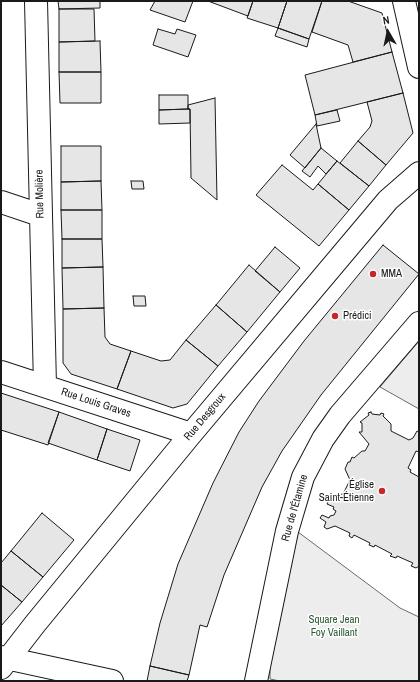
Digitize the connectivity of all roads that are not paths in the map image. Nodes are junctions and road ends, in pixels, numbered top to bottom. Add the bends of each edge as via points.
1 (36, 1) edge
2 (404, 1) edge
3 (418, 58) edge
4 (419, 160) edge
5 (419, 173) edge
6 (388, 200) junction
7 (1, 202) edge
8 (40, 215) junction
9 (419, 323) edge
10 (1, 372) edge
11 (45, 386) junction
12 (191, 434) junction
13 (3, 661) edge
14 (112, 681) edge
15 (256, 681) edge

1 - 8 street, Rue Molière
2 - 3 street
4 - 6 street
5 - 6 street, Rue Desgroux
6 - 12 street, Rue Desgroux
7 - 8 street
8 - 11 street, Rue Molière
9 - 15 street, Rue de l'Étamine via 340,415 323,439 303,477 287,531
10 - 11 street, Rue Louis Graves
11 - 12 street, Rue Louis Graves
12 - 13 street, Rue Desgroux
13 - 14 street

